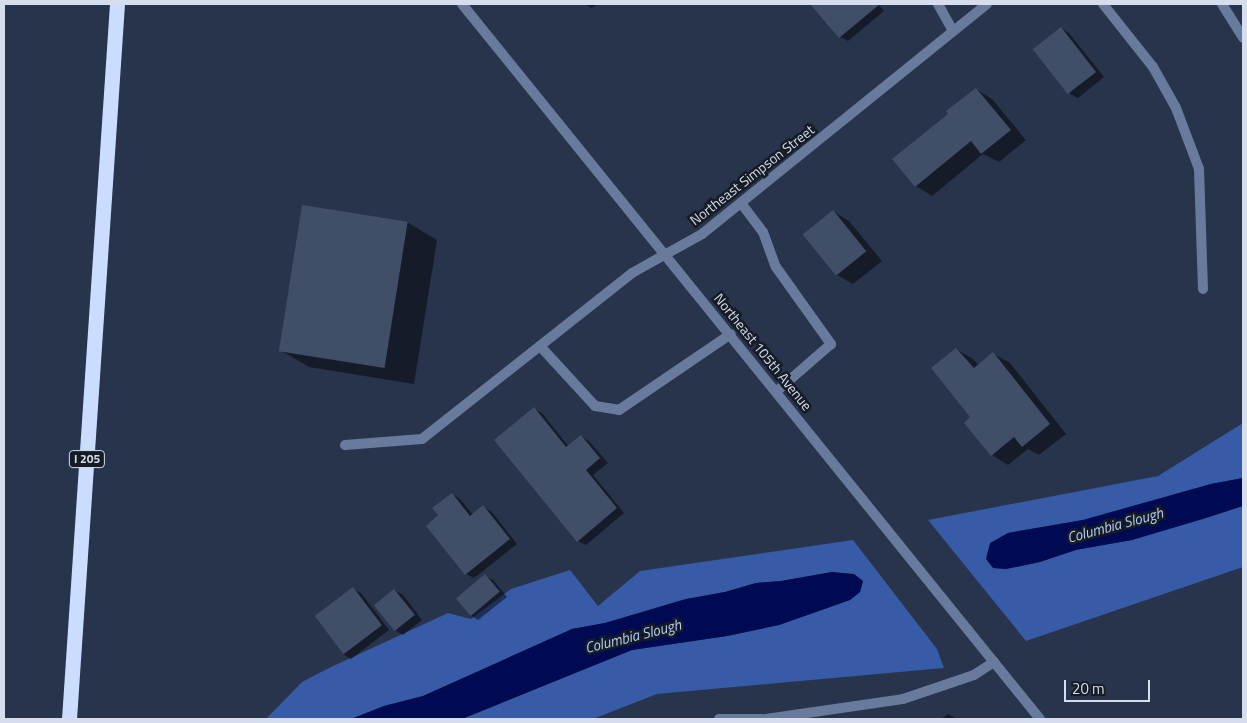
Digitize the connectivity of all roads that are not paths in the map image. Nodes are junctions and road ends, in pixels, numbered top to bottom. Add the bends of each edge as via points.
1 (462, 4) edge
2 (938, 4) edge
3 (987, 4) edge
4 (1103, 4) edge
5 (1222, 4) edge
6 (117, 6) edge
7 (953, 31) junction
8 (1243, 38) edge
9 (740, 203) junction
10 (666, 254) junction
11 (1203, 289) dead end
12 (731, 334) junction
13 (540, 346) junction
14 (777, 391) junction
15 (345, 445) dead end
16 (994, 662) junction
17 (69, 719) edge
18 (719, 719) edge
19 (764, 719) edge
20 (1040, 719) edge

1 - 10 street, Northeast 105th Avenue
2 - 7 street
3 - 7 street, Northeast Simpson Street
4 - 11 street via 1153,66 1176,108 1199,169
5 - 8 street
6 - 17 highway, I 205
7 - 9 street, Northeast Simpson Street
9 - 10 street, Northeast Simpson Street via 702,234
9 - 14 street via 763,232 776,267 831,344
10 - 12 street, Northeast 105th Avenue
10 - 13 street, Northeast Simpson Street via 632,273
12 - 13 street via 619,410 595,406
12 - 14 street, Northeast 105th Avenue
13 - 15 street, Northeast Simpson Street via 422,439
14 - 16 street, Northeast 105th Avenue
16 - 19 street via 974,674 903,699
16 - 20 street, Northeast 105th Avenue
18 - 19 street

